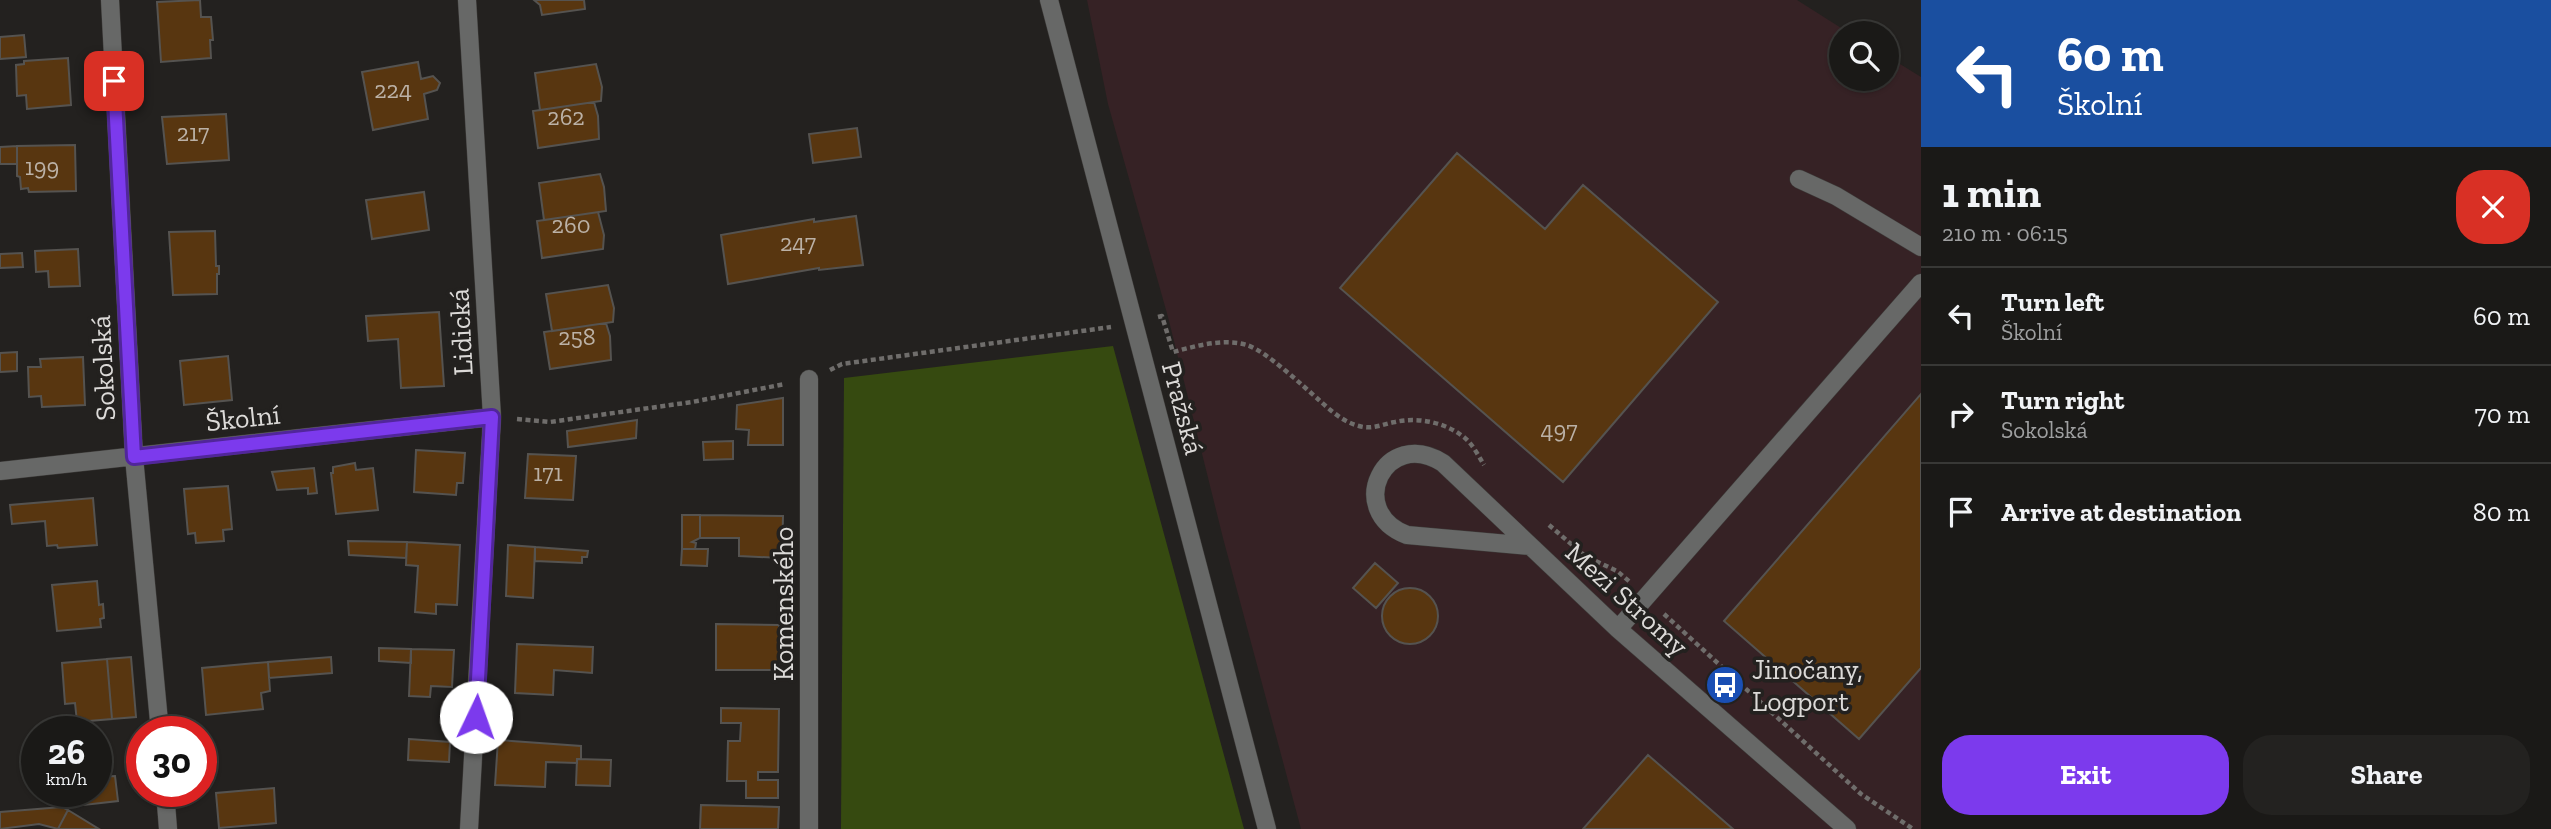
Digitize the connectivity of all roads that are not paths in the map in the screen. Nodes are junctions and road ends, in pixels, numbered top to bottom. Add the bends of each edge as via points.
1 (110, 0) edge
2 (467, 0) edge
3 (1049, 0) edge
4 (1799, 179) dead end
5 (1921, 247) edge
6 (1921, 283) edge
7 (809, 379) road end
8 (492, 417) junction
9 (134, 457) junction
10 (0, 471) edge
11 (1530, 546) junction
12 (1618, 629) junction
13 (158, 716) edge
14 (166, 807) edge
15 (168, 829) edge
16 (469, 829) edge
17 (809, 829) edge
18 (1267, 829) edge
19 (1847, 829) edge

1 - 9 street, Sokolská
2 - 8 street, Lidická
3 - 18 street, Pražská
4 - 5 street
6 - 12 street
7 - 17 street, Komenského
8 - 9 street, Školní
8 - 16 street, Lidická
9 - 10 street, Školní
9 - 13 street, Sokolská
11 - 11 street, Mezi Stromy via 1397,531 1380,515 1376,483 1396,458 1432,456
11 - 12 street, Mezi Stromy
12 - 19 street, Mezi Stromy
14 - 15 street

